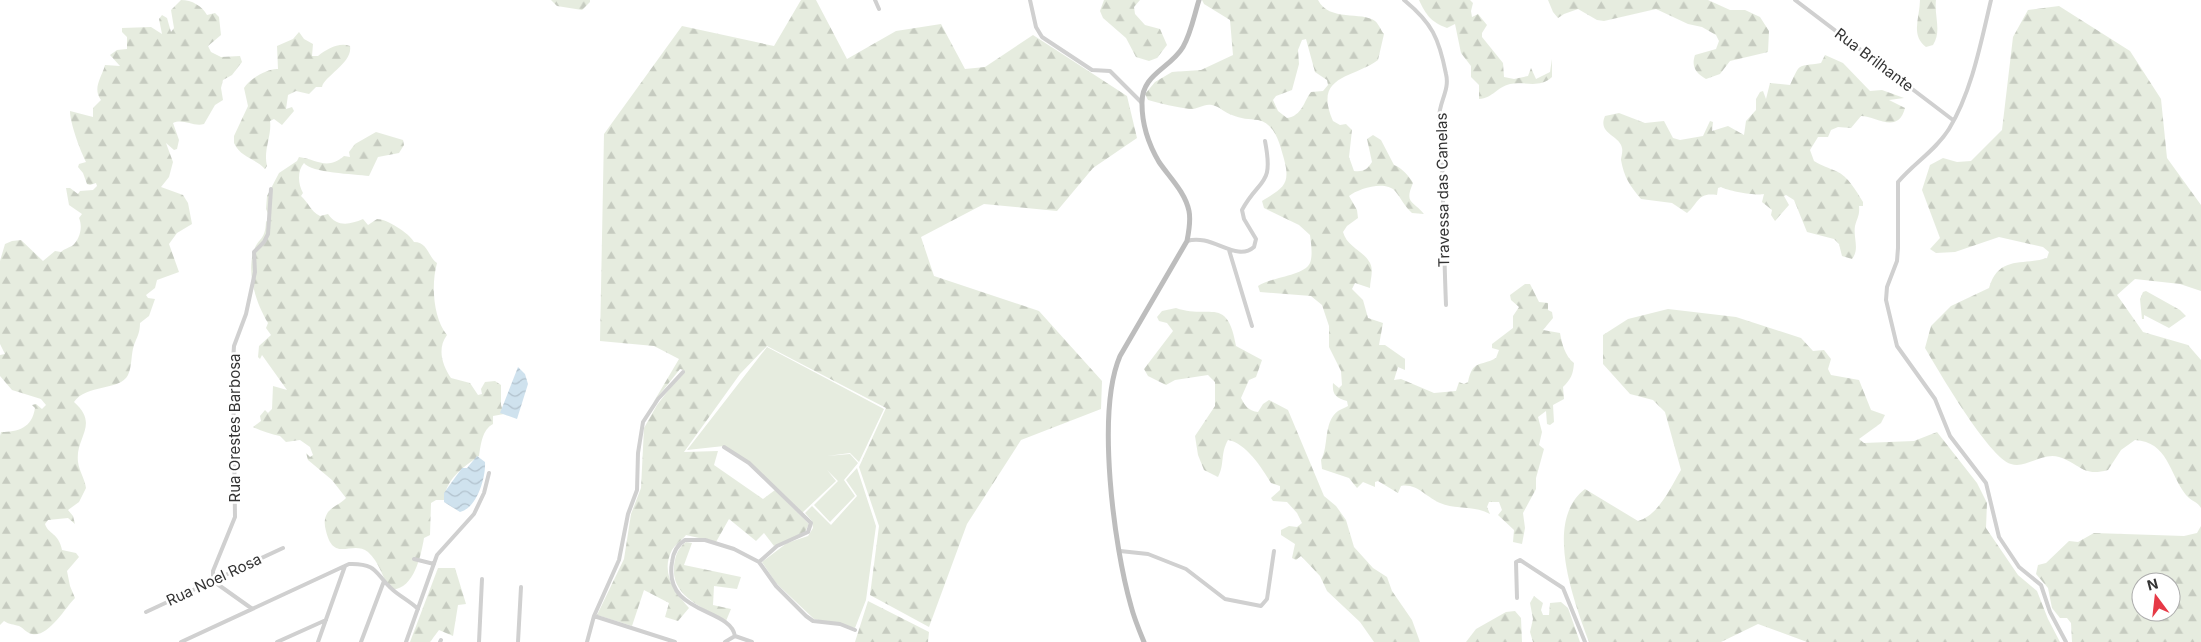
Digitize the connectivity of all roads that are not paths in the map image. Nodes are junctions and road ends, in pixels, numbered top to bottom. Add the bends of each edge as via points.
1 (875, 0) edge
2 (1030, 0) edge
3 (1198, 0) edge
4 (1404, 0) edge
5 (1795, 0) edge
6 (1991, 0) edge
7 (879, 9) dead end
8 (1142, 103) junction
9 (1953, 120) junction
10 (1265, 141) dead end
11 (271, 189) dead end
12 (1187, 241) junction
13 (1229, 250) junction
14 (1446, 305) dead end
15 (1252, 326) dead end
16 (683, 372) dead end
17 (724, 447) dead end
18 (489, 473) dead end
19 (283, 548) dead end
20 (1120, 551) junction
21 (1274, 551) dead end
22 (414, 559) dead end
23 (759, 562) junction
24 (434, 564) junction
25 (344, 566) junction
26 (482, 579) dead end
27 (213, 581) junction
28 (384, 581) junction
29 (521, 587) dead end
30 (1516, 598) dead end
31 (250, 608) junction
32 (418, 609) junction
33 (146, 612) dead end
34 (594, 616) junction
35 (326, 620) junction
36 (855, 630) dead end
37 (734, 636) junction
38 (181, 642) edge
39 (277, 642) edge
40 (318, 642) edge
41 (361, 642) edge
42 (406, 642) edge
43 (479, 642) edge
44 (518, 642) edge
45 (587, 642) edge
46 (675, 642) edge
47 (725, 642) edge
48 (752, 642) edge
49 (1144, 642) edge
50 (1584, 642) edge
51 (2066, 642) edge

1 - 7 street
2 - 8 street via 1036,27 1042,37 1092,70 1110,70
3 - 8 main road via 1182,49 1148,82
4 - 14 street, Travessa das Canelas via 1428,21 1447,76 1446,97 1439,118
5 - 9 street, Rua Brilhante
6 - 9 street via 1980,47
8 - 12 main road via 1151,147 1187,203 1190,220
9 - 51 street via 1949,130 1928,155 1898,182 1898,248 1897,261 1887,287 1889,316 1898,346 1935,399 1947,432 1989,487 1999,537 2019,566 2041,585 2050,612
10 - 13 street via 1269,163 1267,176 1242,210 1256,239 1255,244 1248,251
11 - 27 street, Rua Orestes Barbosa via 268,234 254,252 255,272 250,299 234,346 235,517 213,571
12 - 13 street via 1204,238
12 - 20 main road via 1120,356 1111,383 1108,444
13 - 15 street
16 - 34 street via 658,399 641,428 637,490 618,560
17 - 23 street via 749,463 811,524 808,532 777,546
18 - 24 street via 474,514 442,548
19 - 27 street, Rua Noel Rosa
20 - 21 street via 1148,554 1186,569 1216,592 1237,602 1264,606
20 - 49 main road via 1128,598
22 - 24 street
23 - 36 street via 776,586 813,621 840,624
23 - 37 street via 734,549 690,538 681,542 673,557 672,577 676,591 726,624
24 - 32 street
25 - 28 street via 359,564 371,568 381,574
25 - 31 street
25 - 35 street
26 - 43 street
27 - 31 street
27 - 33 street, Rua Noel Rosa
28 - 32 street
28 - 41 street
29 - 44 street
30 - 50 street via 1516,562 1520,560 1562,588
31 - 38 street
32 - 42 street
34 - 45 street
34 - 46 street
35 - 39 street
35 - 40 street
37 - 47 street
37 - 48 street

